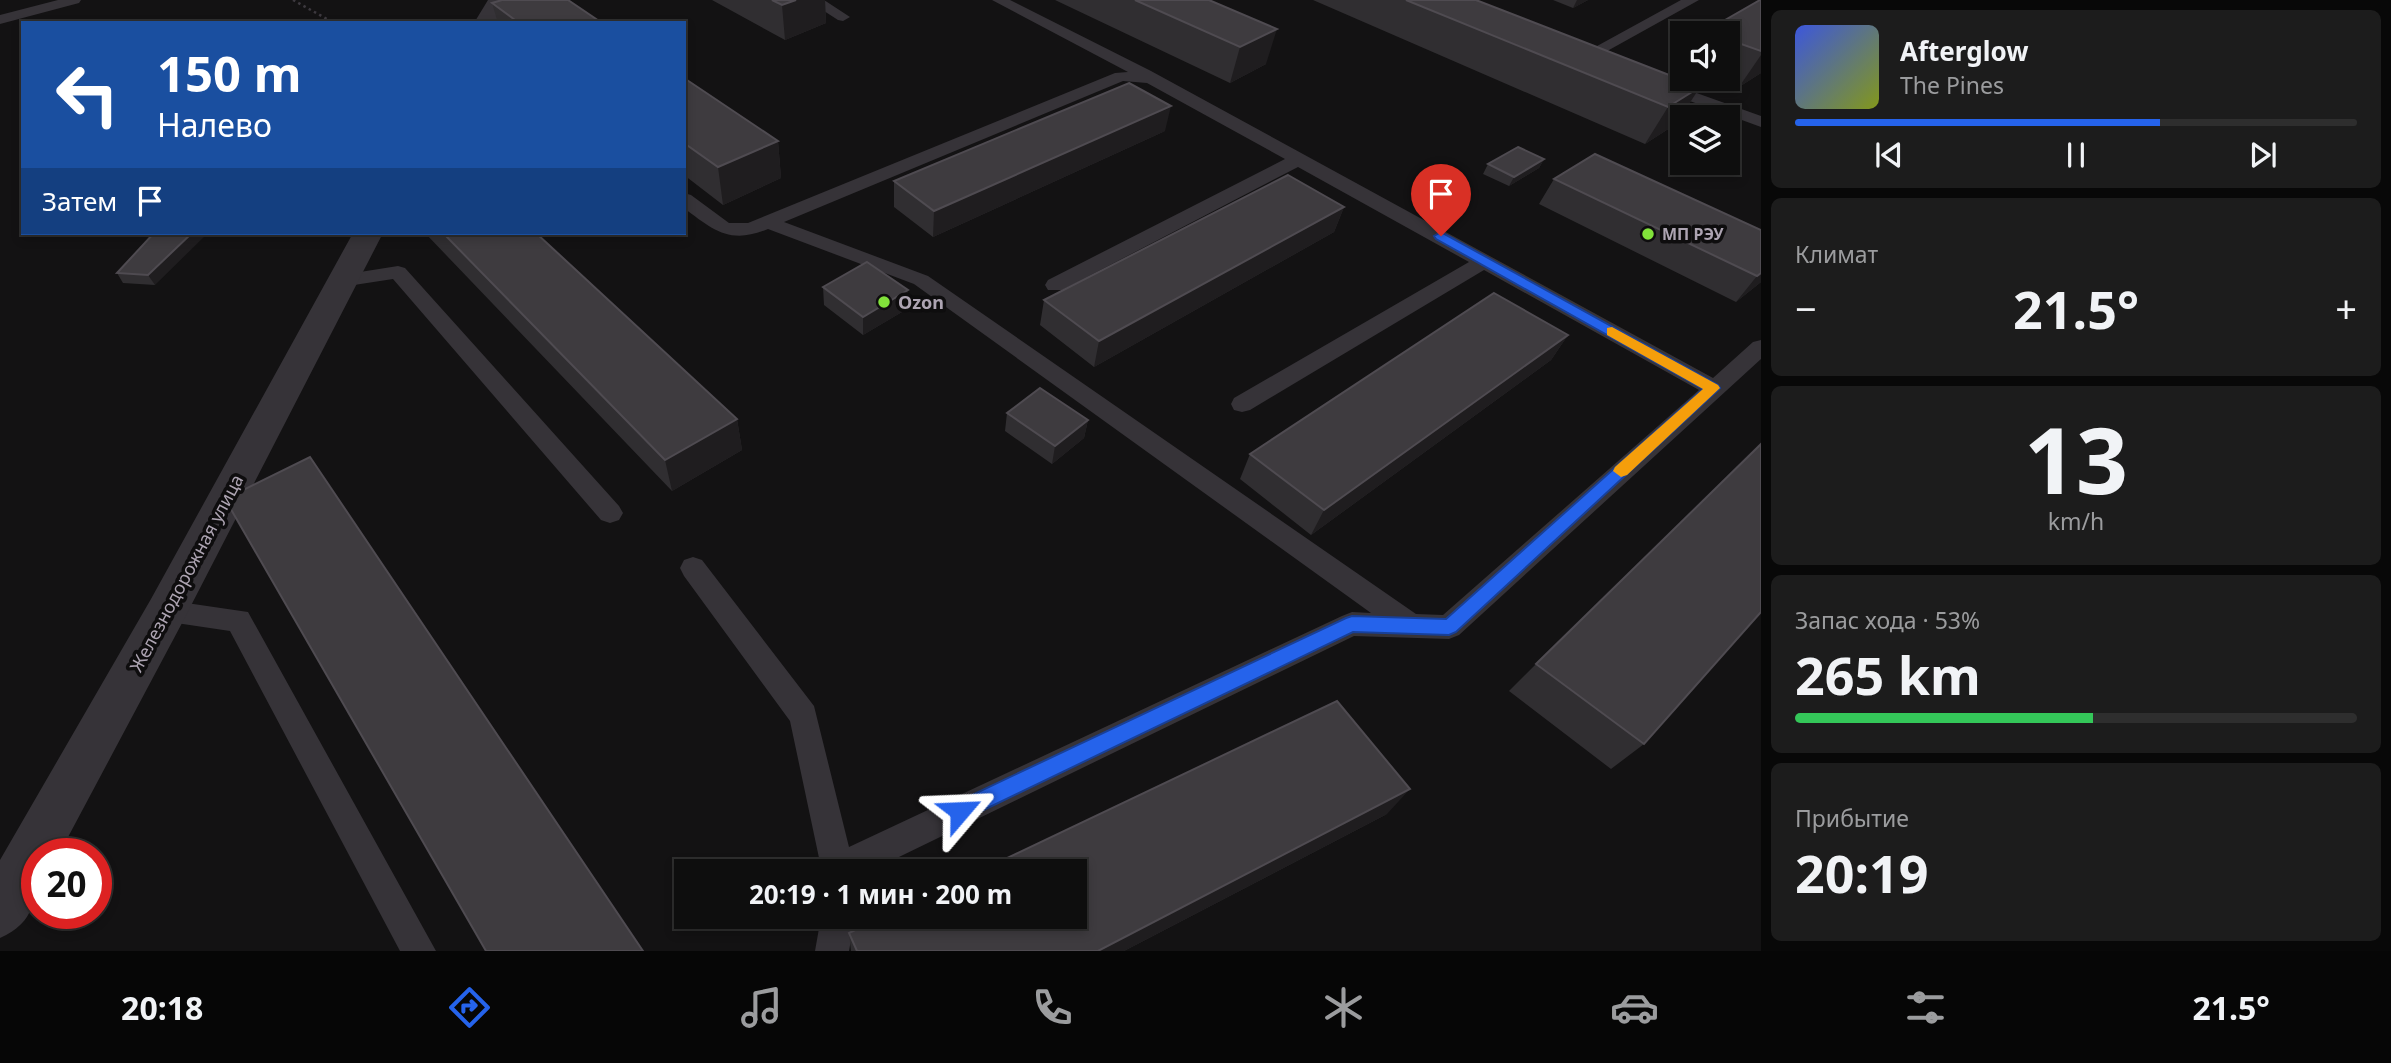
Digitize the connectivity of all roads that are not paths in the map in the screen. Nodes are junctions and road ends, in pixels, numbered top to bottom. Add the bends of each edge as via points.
1 (74, 0) edge
2 (499, 0) edge
3 (814, 0) edge
4 (999, 0) edge
5 (1692, 0) edge
6 (843, 17) dead end
7 (0, 20) edge
8 (486, 21) edge
9 (1610, 66) edge
10 (1152, 78) junction
11 (1648, 80) edge
12 (1761, 122) edge
13 (1300, 159) junction
14 (686, 200) edge
15 (767, 222) junction
16 (367, 235) edge
17 (1485, 261) junction
18 (341, 281) junction
19 (1055, 285) dead end
20 (1761, 347) edge
21 (1713, 388) junction
22 (1242, 404) dead end
23 (610, 513) dead end
24 (692, 568) dead end
25 (166, 612) junction
26 (1411, 625) junction
27 (836, 859) edge
28 (861, 859) edge
29 (0, 911) edge
30 (836, 929) edge
31 (419, 951) edge
32 (832, 951) edge

1 - 7 lane
2 - 8 street
3 - 6 lane
4 - 10 lane
5 - 9 lane via 1578,54
10 - 13 lane
10 - 15 lane via 1121,76
11 - 12 lane
13 - 17 lane
13 - 19 lane
14 - 15 lane via 725,229 751,229
15 - 26 lane via 921,280
16 - 18 street, Железнодорожная улица
17 - 21 lane
17 - 22 lane
18 - 23 lane via 398,272
18 - 25 street, Железнодорожная улица
20 - 21 lane
21 - 26 lane via 1449,627
24 - 27 lane via 804,716
25 - 29 street, Железнодорожная улица
25 - 31 lane via 238,620
26 - 28 lane via 1352,624
30 - 32 lane

